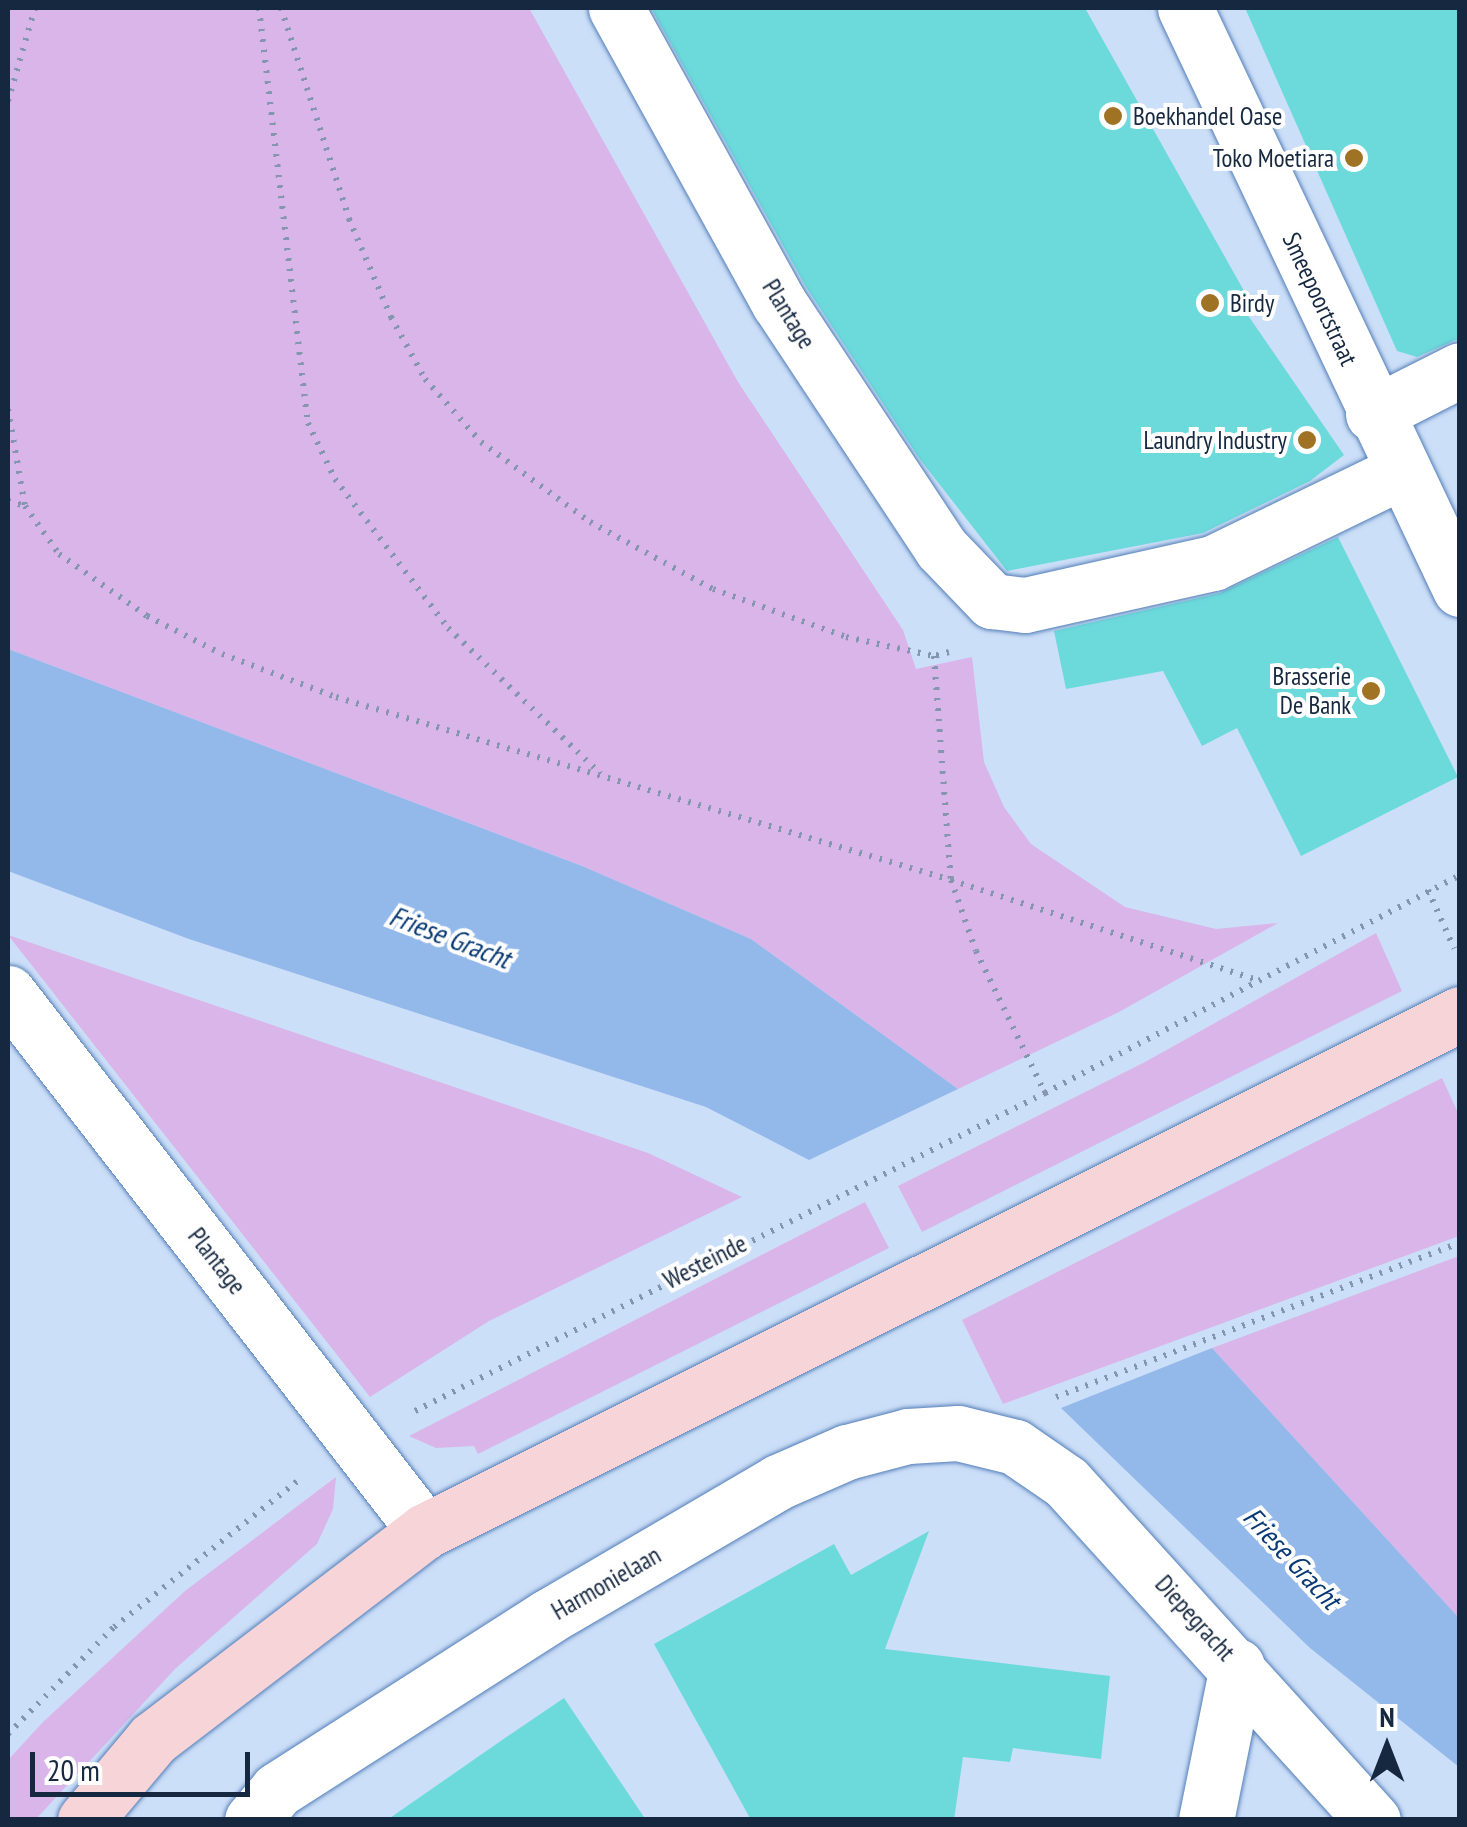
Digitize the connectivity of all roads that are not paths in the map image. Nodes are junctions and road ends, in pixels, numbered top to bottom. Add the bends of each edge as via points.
1 (616, 8) edge
2 (1185, 8) edge
3 (1460, 370) edge
4 (1373, 414) junction
5 (1400, 472) junction
6 (1460, 589) edge
7 (8, 993) edge
8 (1460, 1014) edge
9 (997, 1441) joint
10 (426, 1531) junction
11 (1237, 1666) junction
12 (85, 1820) edge
13 (252, 1820) edge
14 (1206, 1820) edge
15 (1373, 1820) edge

1 - 5 street, Plantage via 779,303 941,548 992,601 1024,605 1214,564
2 - 4 street, Smeepoortstraat
3 - 4 street
4 - 5 street, Smeepoortstraat
5 - 6 street, Smeepoortstraat
7 - 10 street, Plantage
8 - 10 street
9 - 11 street, Diepegracht via 1036,1456 1066,1482
9 - 13 street, Harmonielaan via 958,1433 908,1436 847,1452 778,1482 549,1616 277,1790
10 - 12 street via 153,1739
11 - 14 street
11 - 15 street, Diepegracht

